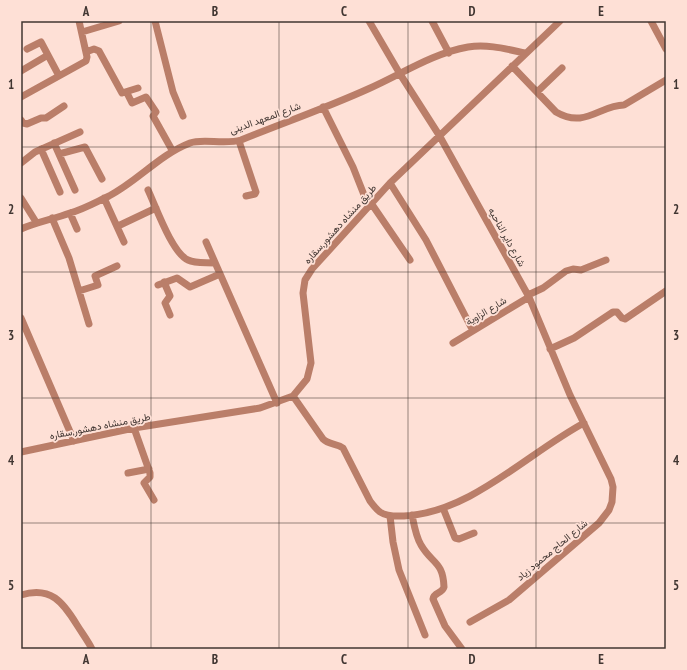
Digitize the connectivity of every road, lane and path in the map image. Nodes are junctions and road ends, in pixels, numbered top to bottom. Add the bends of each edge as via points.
1 (79, 21) edge
2 (119, 21) edge
3 (155, 21) edge
4 (370, 21) edge
5 (432, 21) edge
6 (560, 21) edge
7 (650, 21) edge
8 (82, 32) junction
9 (27, 49) dead end
10 (666, 49) edge
11 (86, 52) junction
12 (449, 53) junction
13 (525, 53) junction
14 (48, 55) junction
15 (512, 66) junction
16 (562, 68) dead end
17 (21, 71) edge
18 (58, 74) junction
19 (400, 74) junction
20 (666, 80) edge
21 (138, 88) dead end
22 (536, 92) junction
23 (127, 93) junction
24 (21, 97) edge
25 (64, 106) dead end
26 (323, 107) junction
27 (183, 116) dead end
28 (21, 120) edge
29 (80, 132) dead end
30 (438, 135) junction
31 (239, 141) junction
32 (54, 143) junction
33 (41, 149) junction
34 (172, 150) junction
35 (59, 154) junction
36 (21, 163) edge
37 (102, 179) dead end
38 (390, 183) junction
39 (75, 190) dead end
40 (148, 190) dead end
41 (60, 192) dead end
42 (246, 196) dead end
43 (21, 198) edge
44 (104, 198) junction
45 (369, 204) junction
46 (156, 208) junction
47 (70, 213) junction
48 (52, 218) junction
49 (36, 222) junction
50 (118, 226) junction
51 (21, 229) edge
52 (77, 229) dead end
53 (124, 242) dead end
54 (206, 242) dead end
55 (410, 260) dead end
56 (606, 260) dead end
57 (215, 263) junction
58 (117, 266) dead end
59 (220, 274) junction
60 (79, 291) junction
61 (666, 291) edge
62 (529, 296) junction
63 (170, 315) dead end
64 (21, 318) edge
65 (89, 324) dead end
66 (473, 331) junction
67 (453, 343) dead end
68 (550, 349) junction
69 (293, 396) junction
70 (277, 403) junction
71 (584, 423) junction
72 (134, 428) junction
73 (74, 442) junction
74 (21, 452) edge
75 (149, 469) junction
76 (608, 472) joint
77 (128, 473) dead end
78 (154, 500) dead end
79 (443, 508) junction
80 (412, 515) junction
81 (390, 516) junction
82 (474, 533) dead end
83 (21, 595) edge
84 (470, 622) dead end
85 (425, 635) dead end
86 (92, 649) edge
87 (462, 649) edge

1 - 8 street
2 - 8 street
3 - 27 street via 173,92
4 - 19 street, شارع داير الناحيه
5 - 12 street
6 - 13 street, طريق منشاه دهشور,سقاره
7 - 10 street
8 - 11 street
9 - 14 street via 40,42
11 - 18 street via 86,61
11 - 23 street via 94,49 98,51 122,93
12 - 13 street, شارع المعهد الدينى via 467,47 492,46
12 - 19 street, شارع المعهد الدينى
13 - 15 street, طريق منشاه دهشور,سقاره
14 - 17 street
14 - 18 street
15 - 22 street
15 - 30 street, طريق منشاه دهشور,سقاره
16 - 22 street
18 - 24 street
19 - 26 street, شارع المعهد الدينى
19 - 30 street, شارع داير الناحيه
20 - 22 street via 624,104 581,118 560,114
21 - 23 street
23 - 34 street via 132,102 146,97 156,112 153,116
25 - 28 street via 46,118 27,124
26 - 31 street, شارع المعهد الدينى
26 - 45 street
29 - 32 street
30 - 38 street, طريق منشاه دهشور,سقاره
30 - 62 street, شارع داير الناحيه
31 - 34 street, شارع المعهد الدينى via 192,142
31 - 42 street via 256,192
32 - 33 street
32 - 35 street
33 - 36 street
33 - 41 street
34 - 44 street, شارع المعهد الدينى
35 - 37 street via 85,147
35 - 39 street
38 - 45 street, طريق منشاه دهشور,سقاره
38 - 66 street via 426,240
40 - 46 street
43 - 49 street
44 - 47 street, شارع المعهد الدينى
44 - 50 street
45 - 55 street
45 - 69 street, طريق منشاه دهشور,سقاره via 305,280 303,293 311,363 307,378
46 - 50 street
46 - 57 street via 179,254 195,262
47 - 48 street, شارع المعهد الدينى
47 - 52 street
48 - 49 street, شارع المعهد الدينى
48 - 60 street via 69,258
49 - 51 street, شارع المعهد الدينى
50 - 53 street
54 - 57 street
56 - 62 street, شارع الزاوية via 581,270 566,271
57 - 59 street
58 - 60 street via 95,276 98,285
59 - 63 street via 190,287 178,278 161,284 170,296 165,303
59 - 70 street
60 - 65 street
61 - 68 street via 625,318 618,312 613,312 574,338
62 - 66 street, شارع الزاوية
62 - 68 street, شارع داير الناحيه
64 - 73 street
66 - 67 street, شارع الزاوية
68 - 71 street, شارع داير الناحيه
69 - 70 street, طريق منشاه دهشور,سقاره
69 - 81 street via 323,439 343,448 375,508
70 - 72 street, طريق منشاه دهشور,سقاره
71 - 76 street, شارع داير الناحيه
71 - 79 street via 562,435 516,469
72 - 73 street, طريق منشاه دهشور,سقاره
72 - 75 street
73 - 74 street, طريق منشاه دهشور,سقاره
75 - 77 street
75 - 78 street via 150,477 144,483
76 - 84 street, شارع الحاج محمود زياد via 613,487 612,502 599,524 509,600
79 - 80 street
79 - 82 street via 456,538
80 - 81 street
80 - 87 street via 420,543 442,572 444,588 433,596 434,601 445,626
81 - 85 street via 399,570
83 - 86 street via 41,592 53,596 71,615

